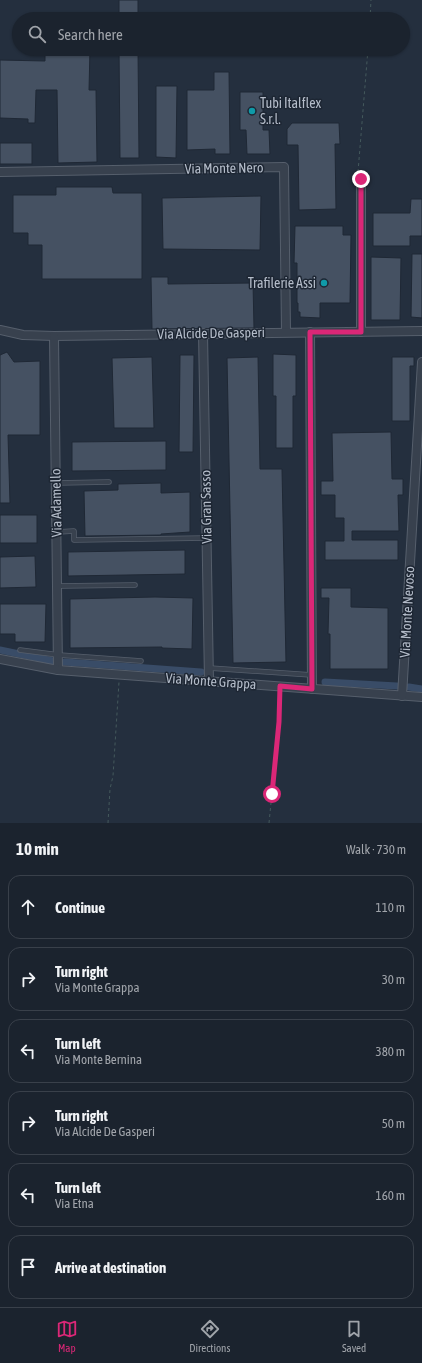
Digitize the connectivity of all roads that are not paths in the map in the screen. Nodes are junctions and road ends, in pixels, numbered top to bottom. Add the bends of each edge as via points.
1 (0, 172) edge
2 (361, 179) road end
3 (0, 330) edge
4 (422, 331) edge
5 (286, 332) junction
6 (310, 332) junction
7 (361, 332) junction
8 (203, 333) junction
9 (54, 336) junction
10 (422, 362) edge
11 (422, 377) edge
12 (109, 482) dead end
13 (56, 483) junction
14 (57, 532) junction
15 (207, 538) junction
16 (135, 585) dead end
17 (58, 586) junction
18 (20, 650) dead end
19 (0, 659) edge
20 (140, 661) dead end
21 (58, 662) junction
22 (209, 668) junction
23 (312, 675) junction
24 (209, 681) junction
25 (312, 689) junction
26 (402, 690) junction
27 (422, 697) edge

1 - 5 street, Via Monte Nero via 284,167
2 - 7 street
3 - 9 street, Via Alcide De Gasperi via 23,335
4 - 7 street, Via Alcide De Gasperi
5 - 6 street, Via Alcide De Gasperi
5 - 8 street, Via Alcide De Gasperi
6 - 7 street, Via Alcide De Gasperi
6 - 23 street
8 - 9 street, Via Alcide De Gasperi
8 - 15 street, Via Gran Sasso
9 - 13 street, Via Adamello
10 - 11 street, Via Monte Nevoso
11 - 26 street, Via Monte Nevoso
12 - 13 lane
13 - 14 street, Via Adamello
14 - 15 lane via 74,531 74,540
14 - 17 street, Via Adamello
15 - 22 street, Via Gran Sasso
16 - 17 lane
17 - 21 street, Via Adamello
18 - 21 lane
19 - 21 street, Via Monte Grappa
20 - 21 lane
21 - 24 street, Via Monte Grappa via 120,675
22 - 23 lane
22 - 24 street, Via Gran Sasso
23 - 25 street
24 - 25 street, Via Monte Grappa
25 - 26 street, Via Monte Grappa
26 - 27 street, Via Monte Grappa

